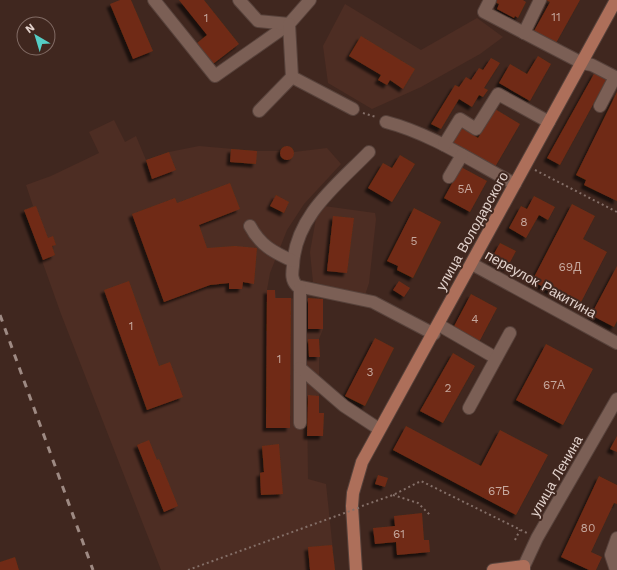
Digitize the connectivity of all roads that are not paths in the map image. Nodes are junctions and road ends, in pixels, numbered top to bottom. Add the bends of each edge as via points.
1 (154, 0) edge
2 (239, 0) edge
3 (310, 0) edge
4 (490, 0) edge
5 (540, 0) edge
6 (616, 0) edge
7 (289, 24) junction
8 (524, 33) junction
9 (582, 63) junction
10 (292, 78) junction
11 (616, 78) edge
12 (600, 106) dead end
13 (353, 108) road end
14 (258, 111) dead end
15 (386, 122) road end
16 (549, 122) junction
17 (444, 145) junction
18 (369, 152) dead end
19 (462, 155) junction
20 (449, 177) dead end
21 (515, 184) junction
22 (250, 226) dead end
23 (293, 261) junction
24 (472, 264) junction
25 (300, 287) junction
26 (436, 329) junction
27 (510, 333) dead end
28 (617, 343) edge
29 (496, 358) junction
30 (300, 368) junction
31 (617, 398) edge
32 (469, 408) dead end
33 (300, 423) dead end
34 (379, 429) junction
35 (617, 538) edge
36 (524, 568) edge
37 (356, 570) edge
38 (494, 570) edge
39 (616, 570) edge

1 - 7 street via 215,76
2 - 7 street via 258,21
3 - 7 street
4 - 8 street via 484,12
5 - 8 street
6 - 9 main road, улица Володарского
7 - 10 street
8 - 9 street
9 - 11 street via 592,65
9 - 16 main road, улица Володарского
10 - 13 street
10 - 14 street
11 - 12 street
15 - 17 street via 410,129
16 - 17 street via 498,94 476,129 460,120
16 - 21 main road, улица Володарского
17 - 19 street
18 - 23 street via 308,217 299,235
19 - 20 street
19 - 21 street
21 - 24 main road, улица Володарского
22 - 23 street via 256,237 268,249
23 - 25 street via 293,280
24 - 26 main road, улица Володарского
24 - 28 street, переулок Ракитина
25 - 26 street via 373,302
25 - 30 street
26 - 29 street
26 - 34 main road, улица Володарского
27 - 29 street
29 - 32 street
30 - 33 street
30 - 34 street via 344,406
31 - 36 street, улица Ленина via 537,538
34 - 37 main road, улица Володарского via 362,462 352,506
35 - 39 street via 611,555
36 - 38 main road

